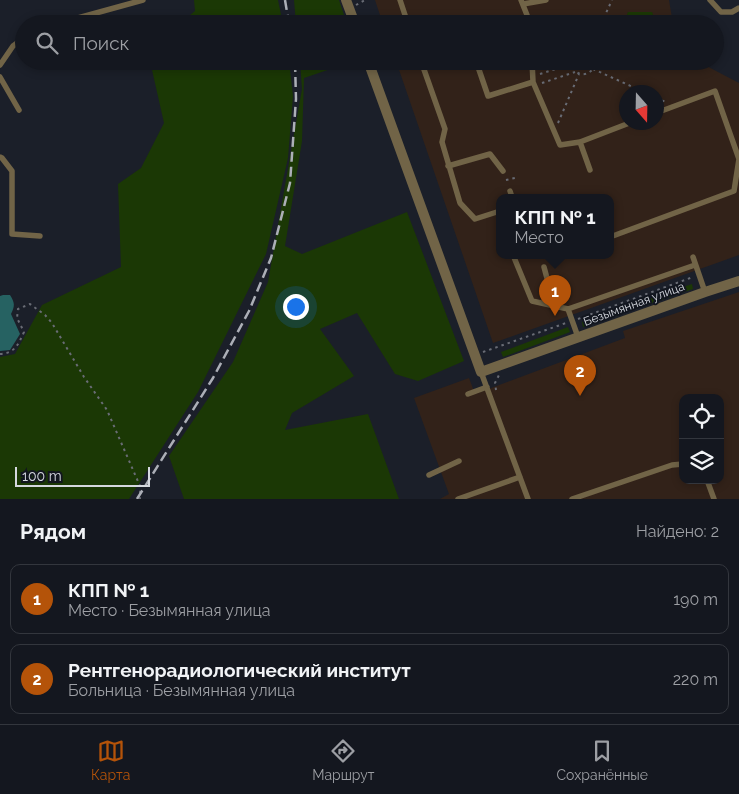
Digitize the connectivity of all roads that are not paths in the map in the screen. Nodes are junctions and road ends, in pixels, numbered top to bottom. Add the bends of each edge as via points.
1 (143, 0) edge
2 (346, 0) edge
3 (400, 0) edge
4 (546, 0) edge
5 (710, 0) edge
6 (126, 2) edge
7 (522, 2) edge
8 (739, 8) edge
9 (85, 15) edge
10 (352, 15) edge
11 (405, 15) edge
12 (527, 15) edge
13 (15, 45) edge
14 (0, 65) edge
15 (371, 70) edge
16 (424, 70) edge
17 (479, 70) edge
18 (533, 70) edge
19 (0, 77) edge
20 (534, 81) junction
21 (19, 110) dead end
22 (664, 110) edge
23 (619, 127) edge
24 (580, 142) junction
25 (0, 158) edge
26 (448, 166) junction
27 (590, 170) dead end
28 (502, 171) dead end
29 (496, 213) edge
30 (40, 236) dead end
31 (614, 236) edge
32 (692, 257) dead end
33 (515, 259) edge
34 (695, 265) junction
35 (544, 267) dead end
36 (739, 281) edge
37 (705, 292) junction
38 (551, 304) junction
39 (568, 309) junction
40 (578, 337) junction
41 (482, 372) junction
42 (487, 387) junction
43 (468, 394) dead end
44 (460, 461) dead end
45 (679, 464) edge
46 (429, 476) dead end
47 (520, 476) junction
48 (708, 484) edge
49 (458, 499) edge
50 (528, 499) edge
51 (572, 499) edge
52 (714, 499) edge

1 - 6 lane
2 - 10 street
3 - 11 lane
4 - 7 lane
5 - 8 lane via 721,12
6 - 9 lane
7 - 12 lane
13 - 14 lane
15 - 41 street
16 - 26 lane via 444,129 442,142
17 - 20 lane via 488,96
18 - 20 lane
19 - 21 lane
20 - 24 lane via 560,145
22 - 31 lane via 715,91 739,159 734,192
23 - 24 lane
24 - 27 lane
25 - 30 lane via 12,171 12,234
26 - 28 lane via 490,154
26 - 29 lane via 460,203 475,219
32 - 34 lane
33 - 38 lane via 532,301
34 - 37 lane
34 - 39 lane
35 - 38 lane
36 - 37 street, Безымянная улица
37 - 40 street, Безымянная улица
38 - 39 lane
39 - 40 lane
40 - 41 street, Безымянная улица
41 - 42 lane
42 - 43 lane
42 - 47 lane
44 - 46 lane
45 - 51 lane
47 - 49 lane
47 - 50 lane
48 - 52 lane

